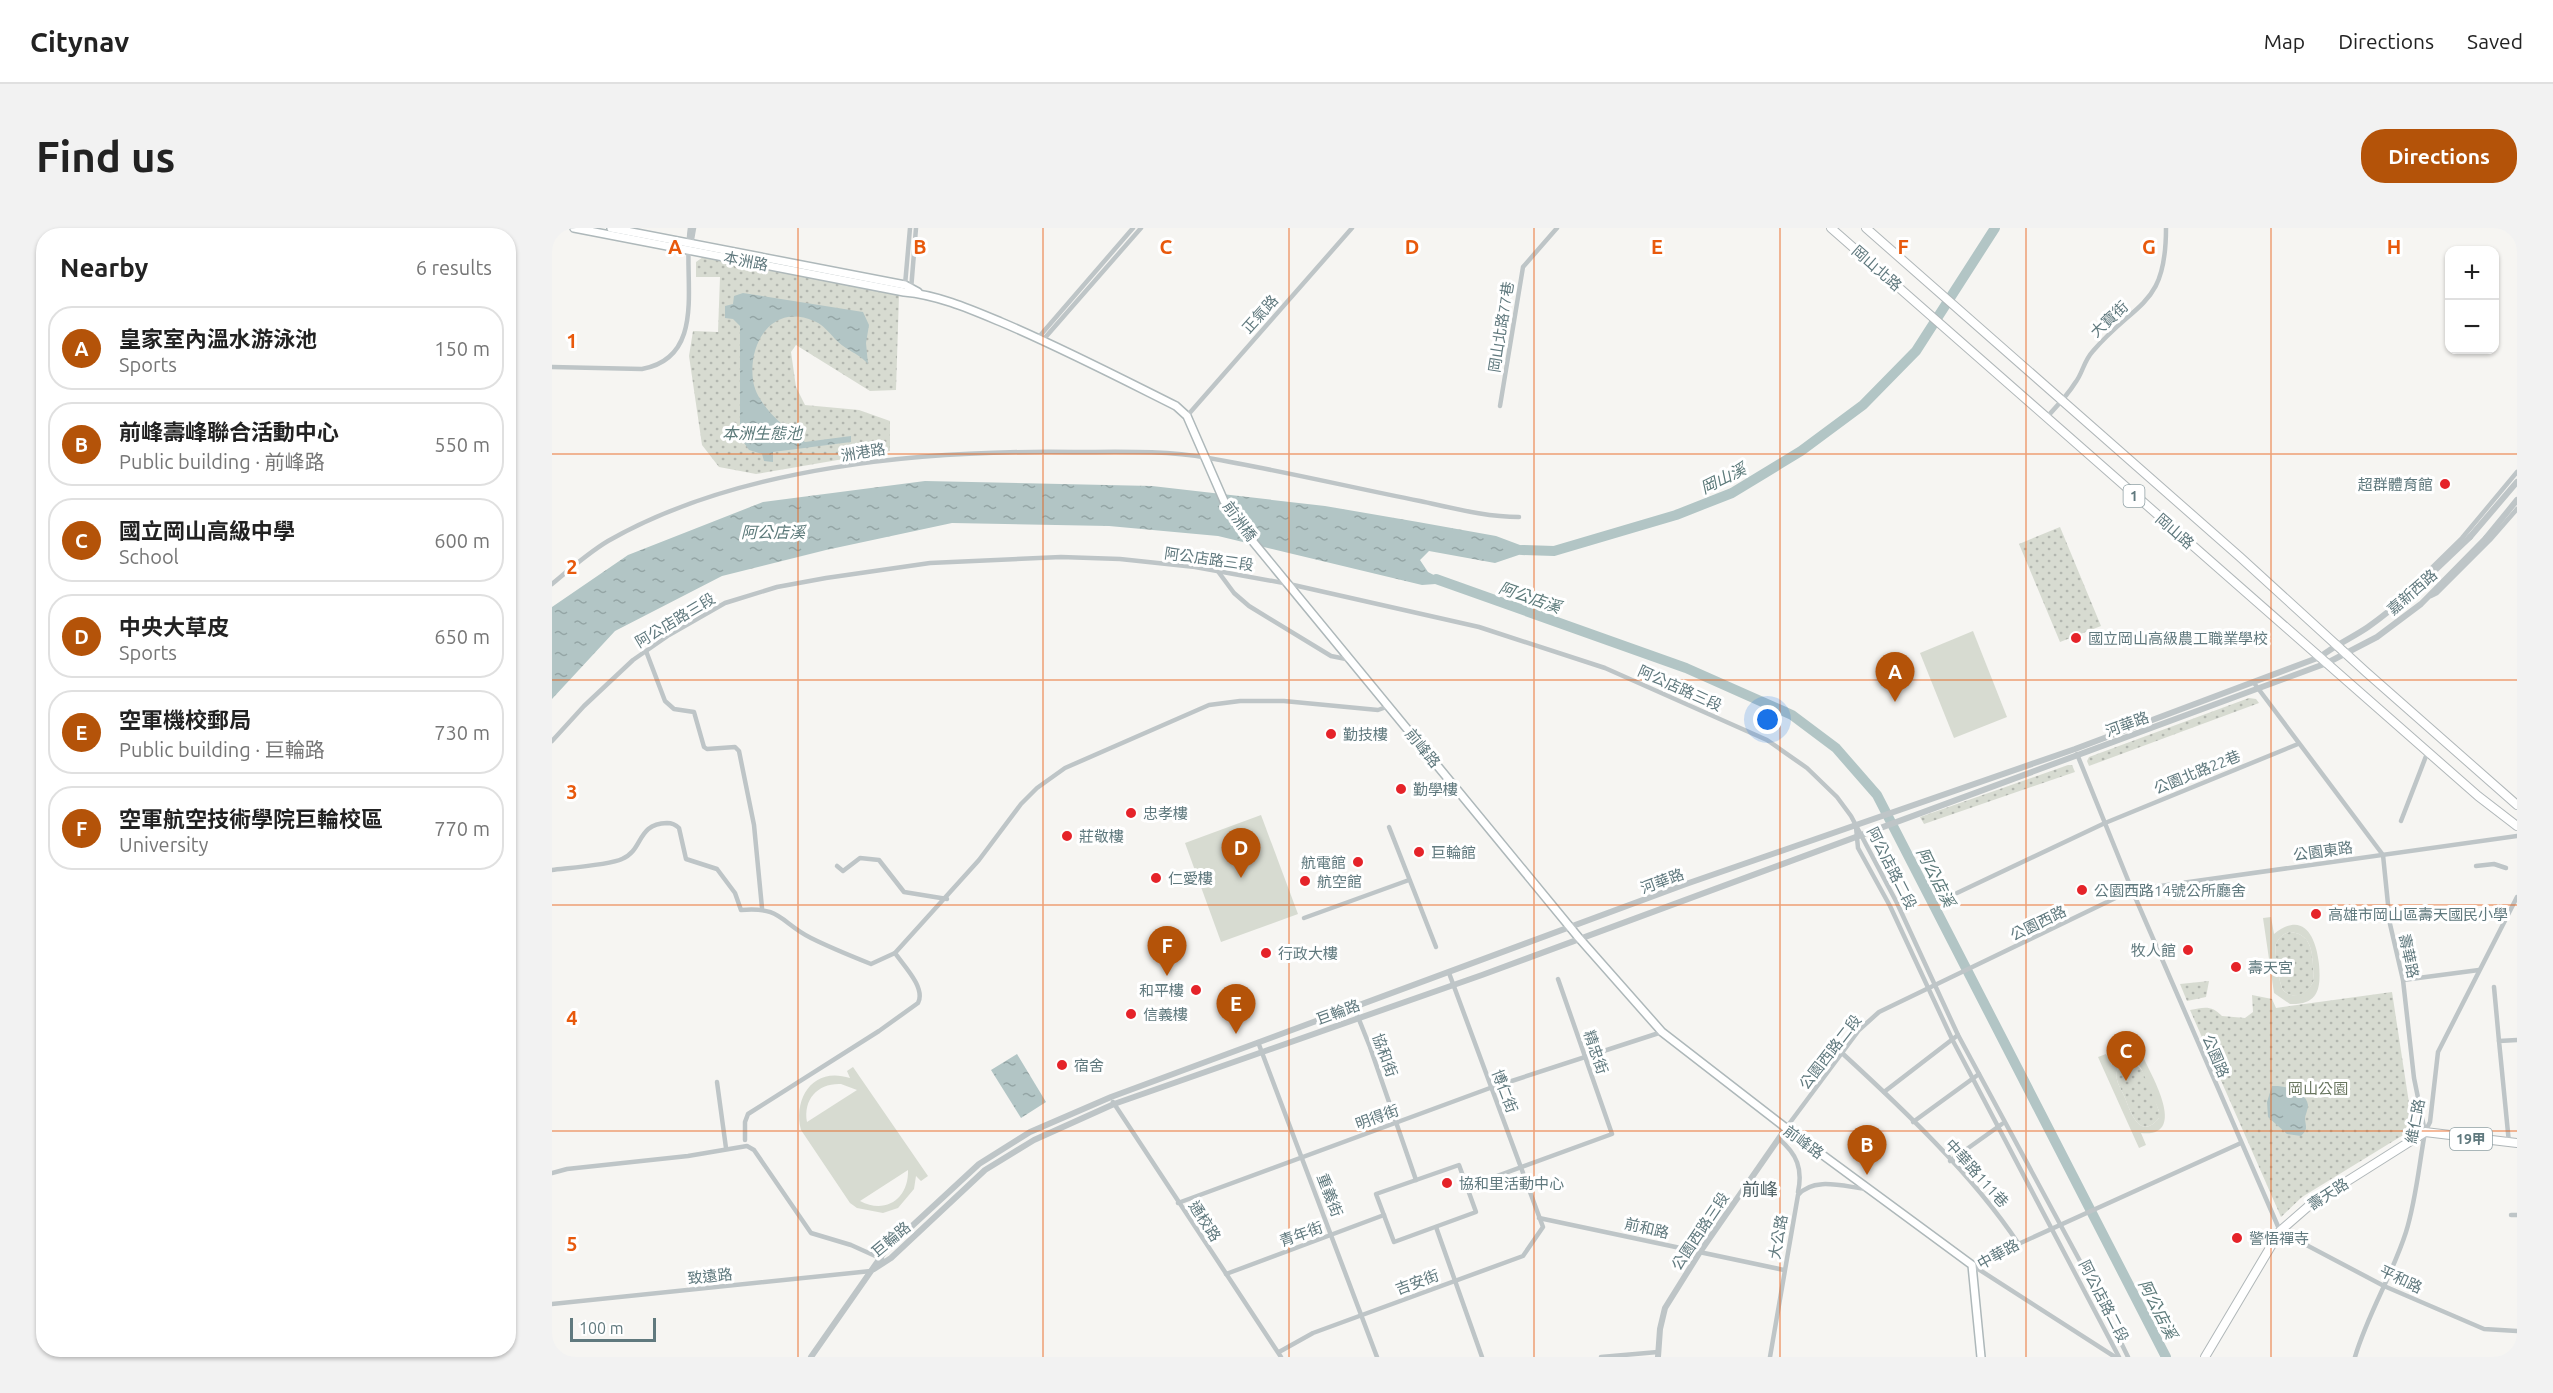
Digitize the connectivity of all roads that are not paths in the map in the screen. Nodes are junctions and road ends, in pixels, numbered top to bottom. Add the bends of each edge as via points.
1 (574, 228) edge
2 (611, 228) edge
3 (690, 228) edge
4 (694, 228) edge
5 (910, 228) edge
6 (916, 228) edge
7 (1133, 228) edge
8 (1141, 228) edge
9 (1352, 228) edge
10 (1557, 228) edge
11 (1831, 228) edge
12 (1866, 228) edge
13 (2166, 228) edge
14 (689, 245) junction
15 (910, 289) junction
16 (1971, 321) joint
17 (1949, 334) joint
18 (1040, 339) junction
19 (552, 368) edge
20 (2062, 401) junction
21 (1500, 406) dead end
22 (1187, 416) junction
23 (2046, 418) junction
24 (1204, 457) junction
25 (2517, 472) edge
26 (2517, 482) edge
27 (2517, 500) edge
28 (2487, 507) junction
29 (2517, 509) edge
30 (1519, 517) dead end
31 (2505, 523) junction
32 (1276, 568) joint
33 (1217, 570) junction
34 (552, 584) edge
35 (1289, 584) junction
36 (2409, 594) junction
37 (2426, 599) junction
38 (2337, 644) junction
39 (646, 651) junction
40 (2346, 653) junction
41 (2320, 657) junction
42 (1351, 660) junction
43 (2327, 663) junction
44 (2255, 686) junction
45 (1389, 706) junction
46 (552, 741) edge
47 (2298, 744) junction
48 (2428, 751) junction
49 (2076, 752) junction
50 (2517, 805) edge
51 (2401, 821) dead end
52 (1860, 823) junction
53 (2105, 823) junction
54 (2517, 826) edge
55 (1389, 827) dead end
56 (1862, 833) junction
57 (2517, 836) edge
58 (2383, 855) junction
59 (2476, 866) dead end
60 (837, 867) dead end
61 (2506, 868) dead end
62 (552, 870) edge
63 (1410, 880) junction
64 (2132, 890) junction
65 (1957, 893) dead end
66 (2517, 897) edge
67 (947, 899) junction
68 (1897, 903) junction
69 (1890, 906) junction
70 (762, 908) junction
71 (1304, 918) dead end
72 (1571, 927) junction
73 (1579, 938) junction
74 (1436, 947) dead end
75 (896, 953) junction
76 (2479, 970) junction
77 (1449, 973) junction
78 (1558, 979) dead end
79 (2403, 980) junction
80 (1453, 983) junction
81 (1934, 984) junction
82 (1928, 987) junction
83 (2494, 987) dead end
84 (1354, 1007) junction
85 (1358, 1018) junction
86 (1662, 1032) junction
87 (1958, 1035) junction
88 (1952, 1038) junction
89 (2517, 1040) edge
90 (2499, 1041) junction
91 (1258, 1042) junction
92 (1263, 1051) junction
93 (1842, 1053) junction
94 (1585, 1056) junction
95 (1979, 1074) junction
96 (1972, 1078) junction
97 (717, 1083) dead end
98 (1490, 1088) junction
99 (1884, 1092) junction
100 (1110, 1097) junction
101 (1114, 1104) junction
102 (1913, 1122) junction
103 (2006, 1122) junction
104 (1396, 1124) junction
105 (1999, 1126) junction
106 (1786, 1128) junction
107 (2425, 1132) junction
108 (1779, 1139) junction
109 (745, 1140) dead end
110 (2241, 1143) junction
111 (2513, 1143) edge
112 (726, 1148) junction
113 (1303, 1157) junction
114 (1950, 1161) junction
115 (1520, 1167) junction
116 (552, 1173) edge
117 (2032, 1174) junction
118 (2026, 1177) junction
119 (1416, 1180) junction
120 (1467, 1187) junction
121 (1869, 1190) junction
122 (1798, 1195) junction
123 (1178, 1203) junction
124 (1384, 1215) junction
125 (2511, 1215) dead end
126 (2517, 1215) edge
127 (1539, 1218) junction
128 (2058, 1224) junction
129 (1436, 1227) junction
130 (2051, 1227) junction
131 (2280, 1231) junction
132 (1333, 1235) junction
133 (2018, 1243) junction
134 (1700, 1252) junction
135 (884, 1259) junction
136 (1972, 1265) junction
137 (1784, 1270) junction
138 (871, 1271) junction
139 (1226, 1274) junction
140 (1456, 1281) junction
141 (2384, 1286) junction
142 (2094, 1287) junction
143 (2086, 1292) junction
144 (552, 1304) edge
145 (1362, 1315) junction
146 (2517, 1331) edge
147 (1658, 1354) edge
148 (1280, 1355) edge
149 (811, 1357) edge
150 (1377, 1357) edge
151 (1482, 1357) edge
152 (1601, 1357) edge
153 (1770, 1357) edge
154 (1981, 1357) edge
155 (2117, 1357) edge
156 (2128, 1357) edge
157 (2205, 1357) edge
158 (2355, 1357) edge

1 - 14 main road, 本洲路
2 - 14 main road, 本洲路
3 - 14 street
4 - 14 street
5 - 15 street
6 - 15 street
7 - 18 street
8 - 18 street
9 - 22 street, 正氣路
10 - 21 street, 岡山北路77巷 via 1523,267
11 - 17 main road, 岡山北路 / 1
12 - 16 main road, 岡山北路 / 1
13 - 20 street, 大寶街 via 2164,268 2152,295 2094,350
14 - 15 main road, 本洲路
14 - 19 street via 687,328 683,341 669,359 642,369
15 - 18 main road, 本洲路 via 963,306
16 - 20 main road, 岡山路 / 1
17 - 23 main road, 岡山路 / 1
18 - 22 main road, 本洲路 via 1176,406
20 - 23 street, 大寶街
20 - 38 main road, 岡山路 / 1
22 - 24 main road
23 - 41 main road, 岡山路 / 1
24 - 30 street via 1490,515
24 - 32 main road, 前洲橋 via 1224,501
24 - 34 street, 洲港路 via 1149,452 1019,452 892,460 825,470 693,502 608,541
25 - 28 street
26 - 36 street, 嘉新西路, bridge via 2470,537
27 - 37 street, 嘉新西路, bridge
28 - 31 street
28 - 36 street
29 - 31 street
31 - 37 street via 2437,593
32 - 35 main road, 前峰路
33 - 35 street, 阿公店路三段
33 - 39 street, 阿公店路三段 via 1061,557 930,563 826,578 726,603
33 - 42 street via 1233,593 1250,606 1331,656
35 - 42 main road, 前峰路
35 - 52 street, 阿公店路三段 via 1517,637 1646,685 1767,740 1822,781
36 - 38 street, 嘉新西路 via 2366,628
37 - 40 street, 嘉新西路 via 2377,637
38 - 40 main road, 1
38 - 41 street, 河華路
39 - 46 street, 阿公店路三段 via 584,706
39 - 70 street via 664,701 674,709 694,712 704,747 735,747 739,751 754,825
40 - 43 street, 河華路
40 - 50 main road, 1
41 - 43 main road, 1
41 - 44 street, 河華路
42 - 45 main road, 前峰路
43 - 44 street, 河華路
43 - 48 main road, 1
44 - 47 street, 壽華路
44 - 49 street, 河華路
45 - 67 street via 1378,710 1284,701 1209,705 1065,768 1037,788
45 - 72 main road, 前峰路
47 - 53 street, 公園北路22巷
47 - 58 street, 壽華路
48 - 51 street
48 - 54 main road, 1
49 - 52 street, 河華路
49 - 53 street, 公園路
49 - 56 street, 河華路
52 - 56 street, 阿公店路二段
52 - 72 street, 河華路
53 - 64 street, 公園路
53 - 65 street, 公園北路22巷
55 - 63 street
56 - 68 street, 阿公店路二段
56 - 69 street, 阿公店路二段 via 1858,848
56 - 73 street, 河華路
57 - 58 street, 公園東路
58 - 64 street, 公園東路
58 - 79 street, 壽華路 via 2390,924
59 - 61 street via 2494,864
60 - 67 street via 843,871 860,858 879,860 904,892
62 - 70 street via 622,860 634,850 647,828 670,823 679,828 686,859 717,869 735,893 741,910
63 - 71 street
63 - 74 street
64 - 81 street, 公園西路
64 - 110 street, 公園路
66 - 76 street, 維仁路
67 - 75 street
68 - 69 street
68 - 81 street, 阿公店路二段
69 - 82 street, 阿公店路二段
70 - 75 street via 809,937 871,964
72 - 73 main road, 前峰路
72 - 77 street, 巨輪路
73 - 80 street, 巨輪路
73 - 86 main road, 前峰路
75 - 109 street via 919,990 918,1003 748,1114
76 - 79 street
76 - 107 street, 維仁路 via 2438,1052 2430,1122
77 - 80 street, 博仁街
77 - 84 street, 巨輪路
78 - 94 street, 精忠街
79 - 107 street, 壽華路
80 - 85 street, 巨輪路
80 - 98 street, 博仁街
81 - 82 street, 公園西路二段
81 - 87 street, 阿公店路二段
82 - 88 street, 阿公店路二段
82 - 93 street, 公園西路二段 via 1879,1012
83 - 90 street
84 - 85 street, 協和街
84 - 91 street, 巨輪路
85 - 92 street, 巨輪路
85 - 104 street, 協和街
86 - 94 street, 明得街
86 - 106 main road, 前峰路
87 - 88 street
87 - 95 street, 阿公店路二段
88 - 96 street, 阿公店路二段
88 - 99 street
89 - 90 street
90 - 111 street
91 - 92 street, 重義街
91 - 100 street, 巨輪路
92 - 101 street, 巨輪路
92 - 113 street, 重義街
93 - 99 street, 中華路111巷
93 - 106 street, 公園西路二段
94 - 98 street, 明得街
94 - 115 street, 精忠街 via 1612,1134
95 - 96 street
95 - 103 street, 阿公店路二段
96 - 102 street
96 - 105 street, 阿公店路二段
97 - 112 street
98 - 104 street, 明得街
98 - 115 street, 博仁街
99 - 102 street, 中華路111巷
100 - 101 street, 通校路
100 - 135 street, 巨輪路 via 1029,1132 979,1164
101 - 123 street, 通校路
101 - 135 street, 巨輪路 via 1034,1140 985,1170
102 - 114 street, 中華路111巷
103 - 105 street
103 - 117 street, 阿公店路二段
104 - 113 street, 明得街
104 - 119 street, 協和街
105 - 114 street
105 - 118 street, 阿公店路二段
106 - 108 street, 公園西路三段
106 - 121 main road, 前峰路
107 - 111 main road, 19甲
107 - 131 main road, 壽天路 via 2311,1204
107 - 141 street, 維仁路 via 2407,1232
108 - 122 street, 大公路 via 1800,1165
108 - 134 street, 公園西路三段
110 - 128 street, 中華路
110 - 131 street, 公園路
112 - 116 street
112 - 135 street via 747,1146 754,1150 811,1233
113 - 123 street, 明得街
113 - 132 street, 重義街
114 - 133 street, 中華路111巷 via 2001,1216
115 - 120 street
115 - 127 street, 博仁街
117 - 118 street
117 - 128 street, 阿公店路二段
118 - 130 street, 阿公店路二段
119 - 120 street via 1459,1165
119 - 124 street via 1377,1194
120 - 129 street via 1476,1212
121 - 122 street via 1816,1184
121 - 136 main road, 前峰路
122 - 137 street, 大公路
123 - 139 street, 通校路
124 - 129 street via 1394,1242
124 - 132 street, 青年街
125 - 126 street
127 - 134 street, 前和路
127 - 140 street, 吉安街 via 1543,1227 1523,1256
128 - 130 street, 中華路
128 - 142 street, 阿公店路二段
129 - 140 street
130 - 133 street, 中華路
130 - 143 street, 阿公店路二段
131 - 141 street, 平和路
131 - 157 main road, 壽天路
132 - 139 street, 青年街
132 - 145 street, 重義街
133 - 136 street, 中華路
134 - 137 street, 前和路
134 - 147 street, 公園西路三段 via 1665,1308
135 - 138 street, 巨輪路
136 - 154 main road, 中華路
136 - 155 street, 前峰路
137 - 153 street, 大公路
138 - 144 street, 致遠路
138 - 149 street
139 - 148 street, 通校路
140 - 145 street, 吉安街
140 - 151 street
141 - 146 street, 平和路 via 2484,1329
141 - 158 street, 維仁路
142 - 143 street
142 - 156 street, 阿公店路二段
143 - 155 street, 阿公店路二段
145 - 148 street, 吉安街 via 1313,1333
145 - 150 street, 重義街
147 - 152 street

